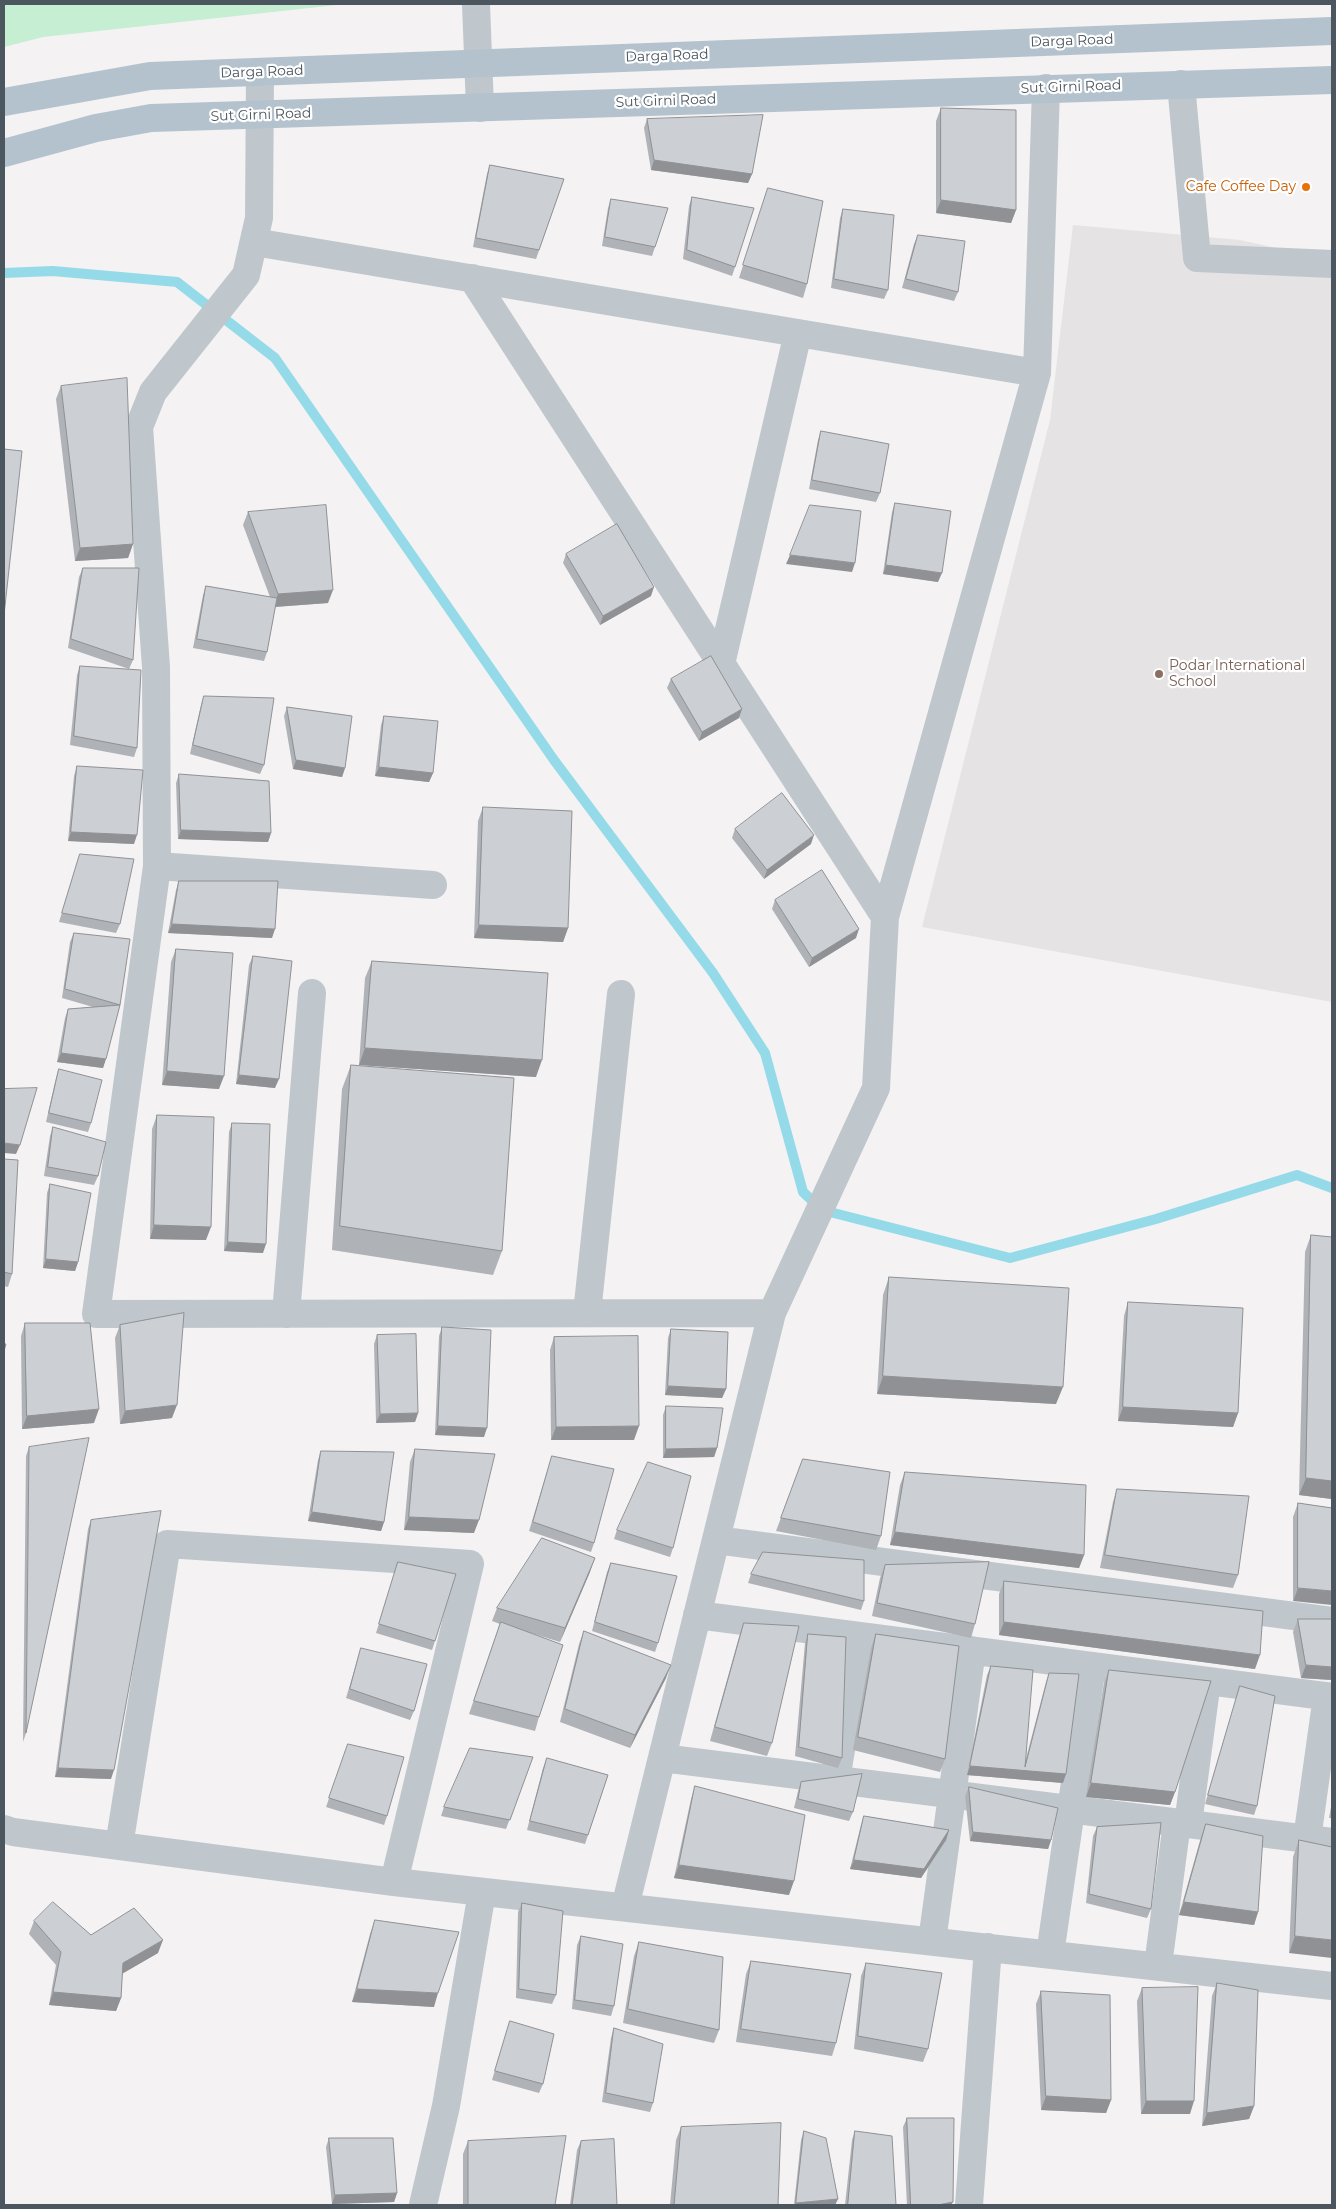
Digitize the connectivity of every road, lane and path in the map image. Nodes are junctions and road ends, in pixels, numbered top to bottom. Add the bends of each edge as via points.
1 (476, 4) edge
2 (1332, 30) edge
3 (478, 63) junction
4 (260, 72) junction
5 (1332, 80) edge
6 (1181, 84) junction
7 (1046, 88) junction
8 (4, 102) edge
9 (480, 108) junction
10 (258, 116) junction
11 (4, 154) edge
12 (254, 242) junction
13 (1332, 264) edge
14 (472, 278) junction
15 (798, 333) junction
16 (1037, 373) junction
17 (721, 664) junction
18 (157, 866) junction
19 (433, 885) dead end
20 (885, 917) junction
21 (312, 993) dead end
22 (621, 994) dead end
23 (587, 1313) junction
24 (772, 1313) junction
25 (286, 1314) junction
26 (716, 1540) junction
27 (697, 1615) junction
28 (1332, 1621) edge
29 (860, 1636) junction
30 (972, 1650) junction
31 (1092, 1666) junction
32 (1207, 1681) junction
33 (1330, 1696) edge
34 (662, 1758) junction
35 (836, 1780) junction
36 (952, 1794) junction
37 (1071, 1809) junction
38 (1183, 1823) junction
39 (4, 1829) edge
40 (1320, 1841) edge
41 (119, 1846) junction
42 (394, 1882) junction
43 (482, 1892) junction
44 (625, 1907) junction
45 (932, 1941) junction
46 (988, 1947) junction
47 (1050, 1954) junction
48 (1158, 1966) junction
49 (1332, 1986) edge
50 (423, 2205) edge
51 (969, 2205) edge

1 - 3 street
2 - 3 main road, Darga Road
3 - 4 main road, Darga Road
3 - 9 street
4 - 8 main road, Darga Road via 150,76
4 - 10 street
5 - 6 main road, Sut Girni Road
6 - 7 main road, Sut Girni Road
6 - 13 street via 1197,258
7 - 9 main road, Sut Girni Road
7 - 16 street
9 - 10 main road, Sut Girni Road
10 - 11 main road, Sut Girni Road via 151,118 96,128
10 - 12 street via 259,218
12 - 14 street
12 - 18 street via 246,274 153,392 139,427 156,667
14 - 15 street
14 - 17 street
15 - 16 street
15 - 17 street
16 - 20 street
17 - 20 street
18 - 19 street
18 - 25 street via 96,1314
20 - 24 street via 876,1088
21 - 25 street
22 - 23 street
23 - 24 street
23 - 25 street
24 - 26 street
26 - 27 street
26 - 28 street
27 - 29 street
27 - 34 street
29 - 30 street
29 - 35 street
30 - 31 street
30 - 36 street
31 - 32 street
31 - 37 street
32 - 33 street
32 - 38 street
33 - 40 street
34 - 35 street
34 - 44 street
35 - 36 street
36 - 37 street
36 - 45 street
37 - 38 street
37 - 47 street
38 - 40 street
38 - 48 street
39 - 41 street
41 - 42 street
41 - 42 street via 167,1544 470,1564
42 - 43 street
43 - 44 street
43 - 50 street via 446,2106
44 - 45 street
45 - 46 street
46 - 47 street
46 - 51 street
47 - 48 street
48 - 49 street

